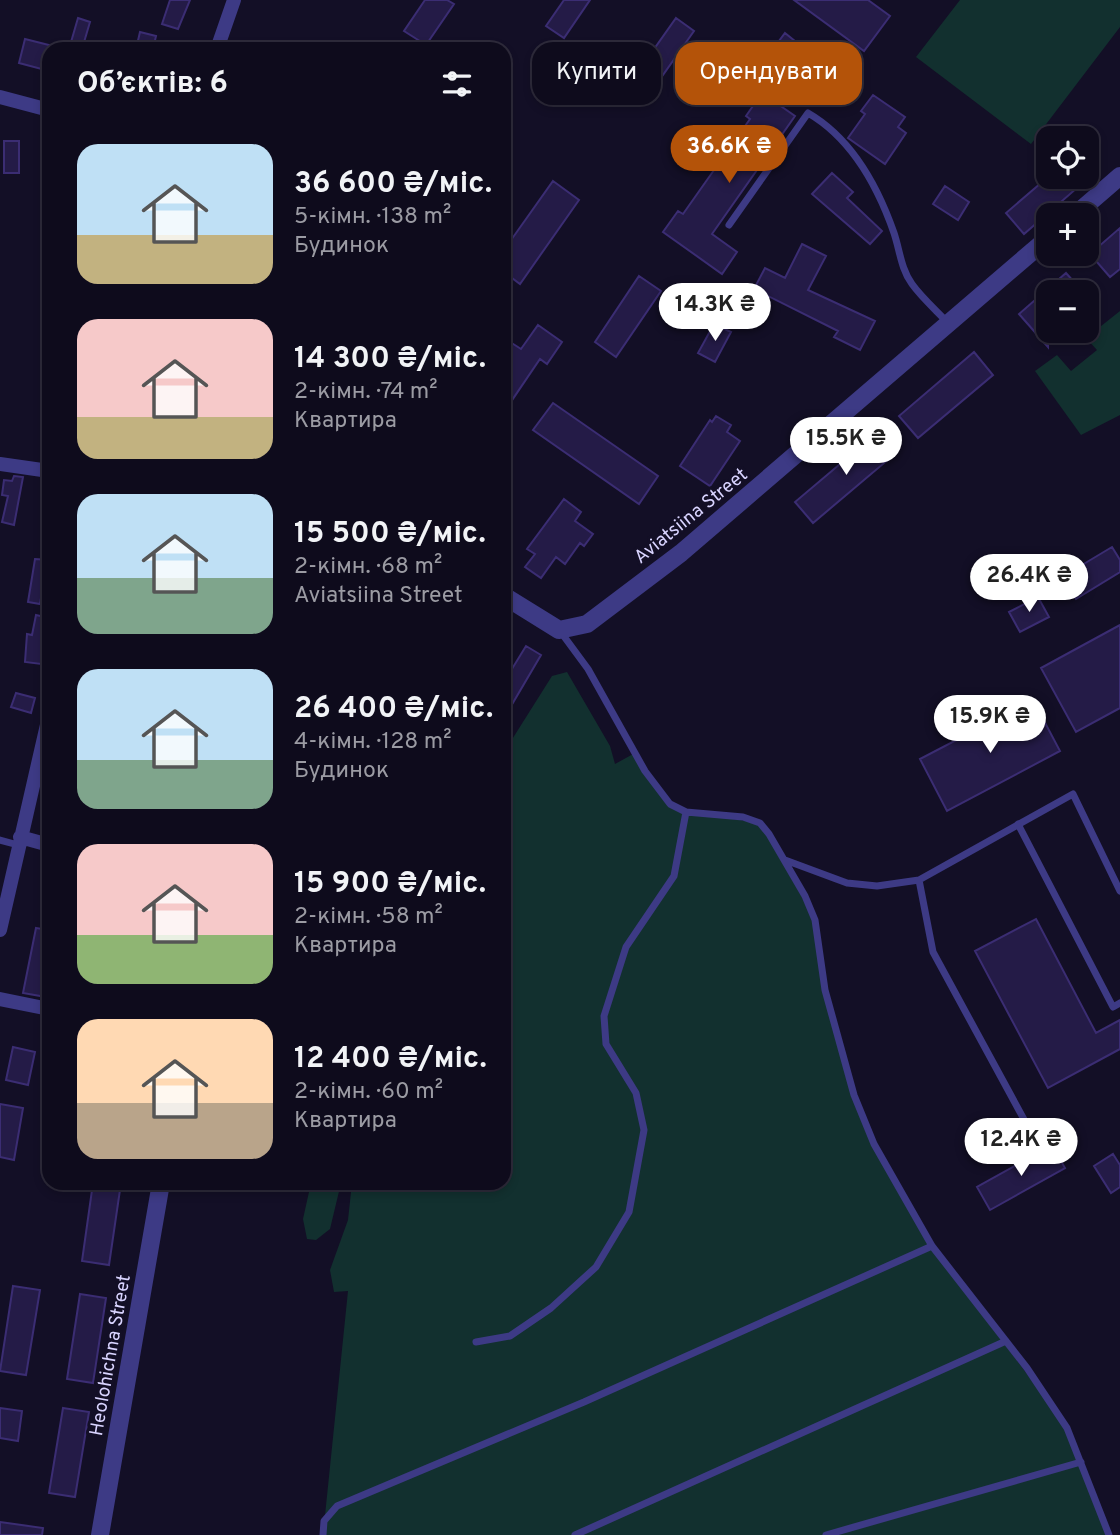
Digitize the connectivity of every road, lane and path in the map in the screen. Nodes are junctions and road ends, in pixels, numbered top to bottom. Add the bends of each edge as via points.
1 (234, 0) edge
2 (219, 42) edge
3 (0, 97) edge
4 (42, 108) edge
5 (1120, 176) edge
6 (1088, 203) edge
7 (729, 225) dead end
8 (1036, 248) edge
9 (949, 324) junction
10 (0, 464) edge
11 (42, 470) edge
12 (511, 600) edge
13 (559, 630) junction
14 (42, 745) edge
15 (686, 812) junction
16 (1018, 824) junction
17 (0, 840) edge
18 (19, 841) junction
19 (42, 844) edge
20 (785, 860) junction
21 (919, 880) junction
22 (1120, 891) edge
23 (0, 930) edge
24 (0, 999) edge
25 (1120, 1003) edge
26 (42, 1008) edge
27 (1033, 1136) dead end
28 (160, 1190) edge
29 (932, 1245) junction
30 (1006, 1341) junction
31 (476, 1342) dead end
32 (1081, 1462) junction
33 (100, 1535) edge
34 (323, 1535) edge
35 (575, 1535) edge
36 (826, 1535) edge
37 (1109, 1535) edge

1 - 2 street
3 - 4 street
5 - 6 street
7 - 9 lane via 808,113 850,148 877,192 912,284
8 - 9 street, Aviatsiina Street
9 - 13 street, Aviatsiina Street via 681,553 587,624
10 - 11 street
12 - 13 street
13 - 15 lane via 588,669 645,771 670,804
14 - 18 street
15 - 20 lane via 723,813 760,823
15 - 31 lane via 674,876 626,947 604,1016 606,1044 636,1093 644,1130 629,1212 596,1267 551,1308 510,1336
16 - 21 lane
16 - 22 lane via 1073,794
16 - 25 lane via 1113,1007
17 - 18 lane
18 - 19 street
18 - 23 street
20 - 21 lane via 847,883 877,886
20 - 29 lane via 815,920 825,990 854,1095 874,1144
21 - 27 lane via 933,952
24 - 26 street
28 - 33 street, Heolohichna Street
29 - 30 lane
29 - 34 lane via 584,1402 337,1506 324,1521
30 - 32 lane via 1067,1428
30 - 35 lane
32 - 36 lane
32 - 37 lane

